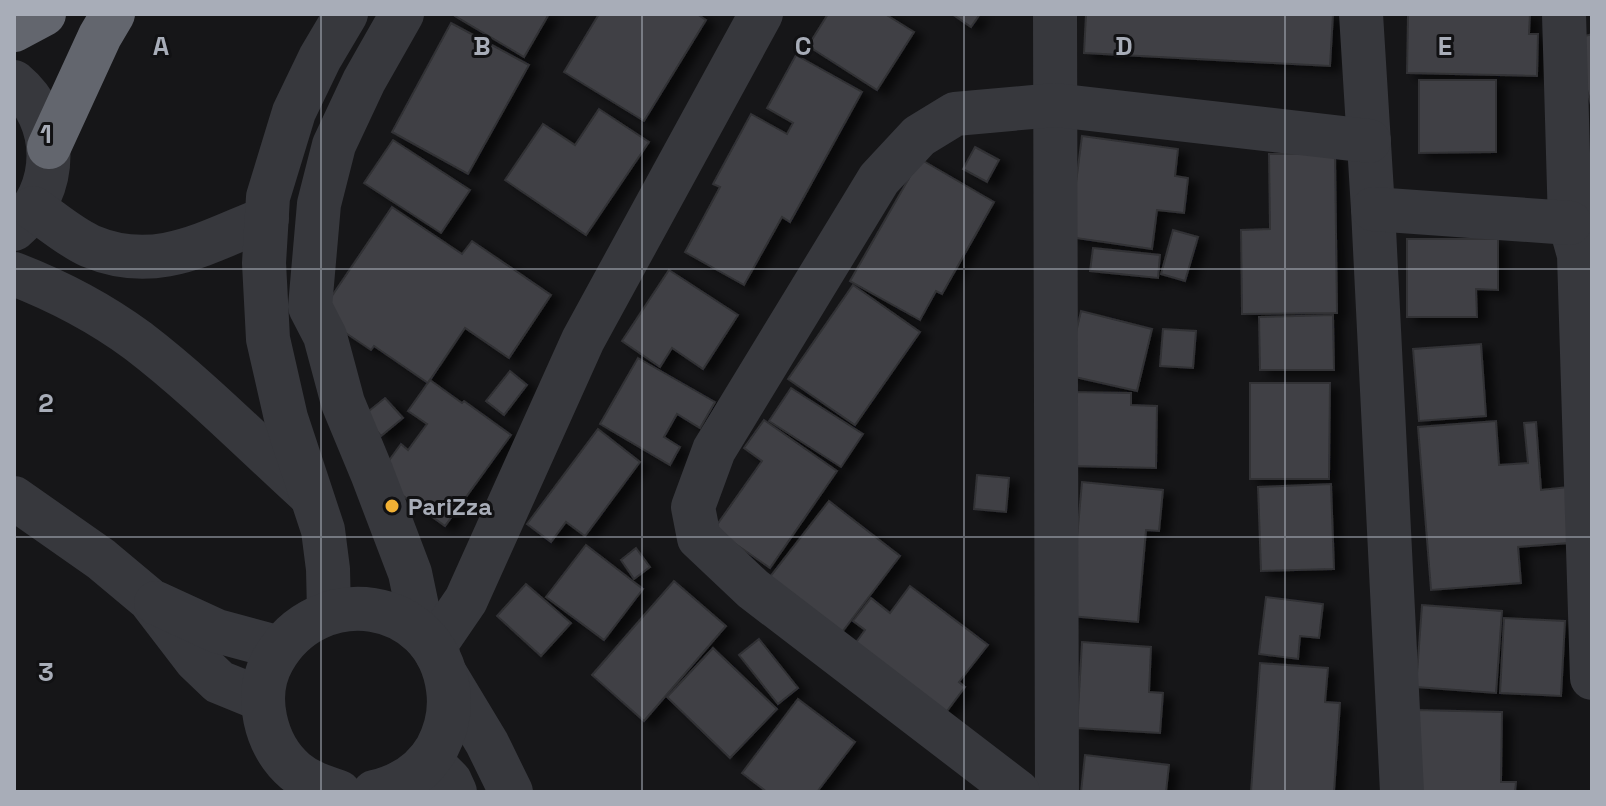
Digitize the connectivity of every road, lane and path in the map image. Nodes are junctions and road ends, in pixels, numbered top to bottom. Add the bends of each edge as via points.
1 (44, 14) edge
2 (113, 14) edge
3 (346, 14) edge
4 (402, 14) edge
5 (761, 14) edge
6 (1055, 14) edge
7 (1361, 14) edge
8 (1564, 14) edge
9 (14, 30) edge
10 (14, 82) edge
11 (1055, 105) junction
12 (1369, 141) junction
13 (49, 147) junction
14 (1373, 209) junction
15 (267, 218) junction
16 (24, 219) edge
17 (1583, 254) edge
18 (14, 274) edge
19 (311, 495) junction
20 (14, 498) edge
21 (150, 600) junction
22 (329, 612) junction
23 (280, 648) junction
24 (435, 655) junction
25 (1592, 678) edge
26 (263, 700) junction
27 (442, 776) edge
28 (298, 782) edge
29 (339, 792) edge
30 (374, 792) edge
31 (511, 792) edge
32 (1018, 792) edge
33 (1057, 792) edge
34 (1402, 792) edge

1 - 9 highway
2 - 13 highway
3 - 15 street via 294,112 268,197
4 - 24 street via 334,145 319,204 310,307 325,336 343,403 410,573
5 - 24 street via 583,340 466,600 438,641
6 - 11 street
7 - 12 street
8 - 17 street
10 - 13 street via 33,102
11 - 12 street
11 - 32 street via 955,114 919,136 879,179 714,450 693,507 699,538 753,589
11 - 33 street
12 - 14 street
13 - 16 street via 42,194
14 - 17 street
14 - 34 street
15 - 16 street via 184,251 135,258
15 - 19 street via 268,339
17 - 25 street
18 - 19 street via 48,287 137,340
19 - 22 street via 326,549
20 - 21 street
21 - 23 street via 208,628
21 - 26 street via 207,672
22 - 23 street via 293,632
22 - 24 street via 354,607 403,620
23 - 26 street
24 - 27 street via 450,705
24 - 31 street
26 - 28 street via 271,739
27 - 30 street via 412,777
28 - 29 street

